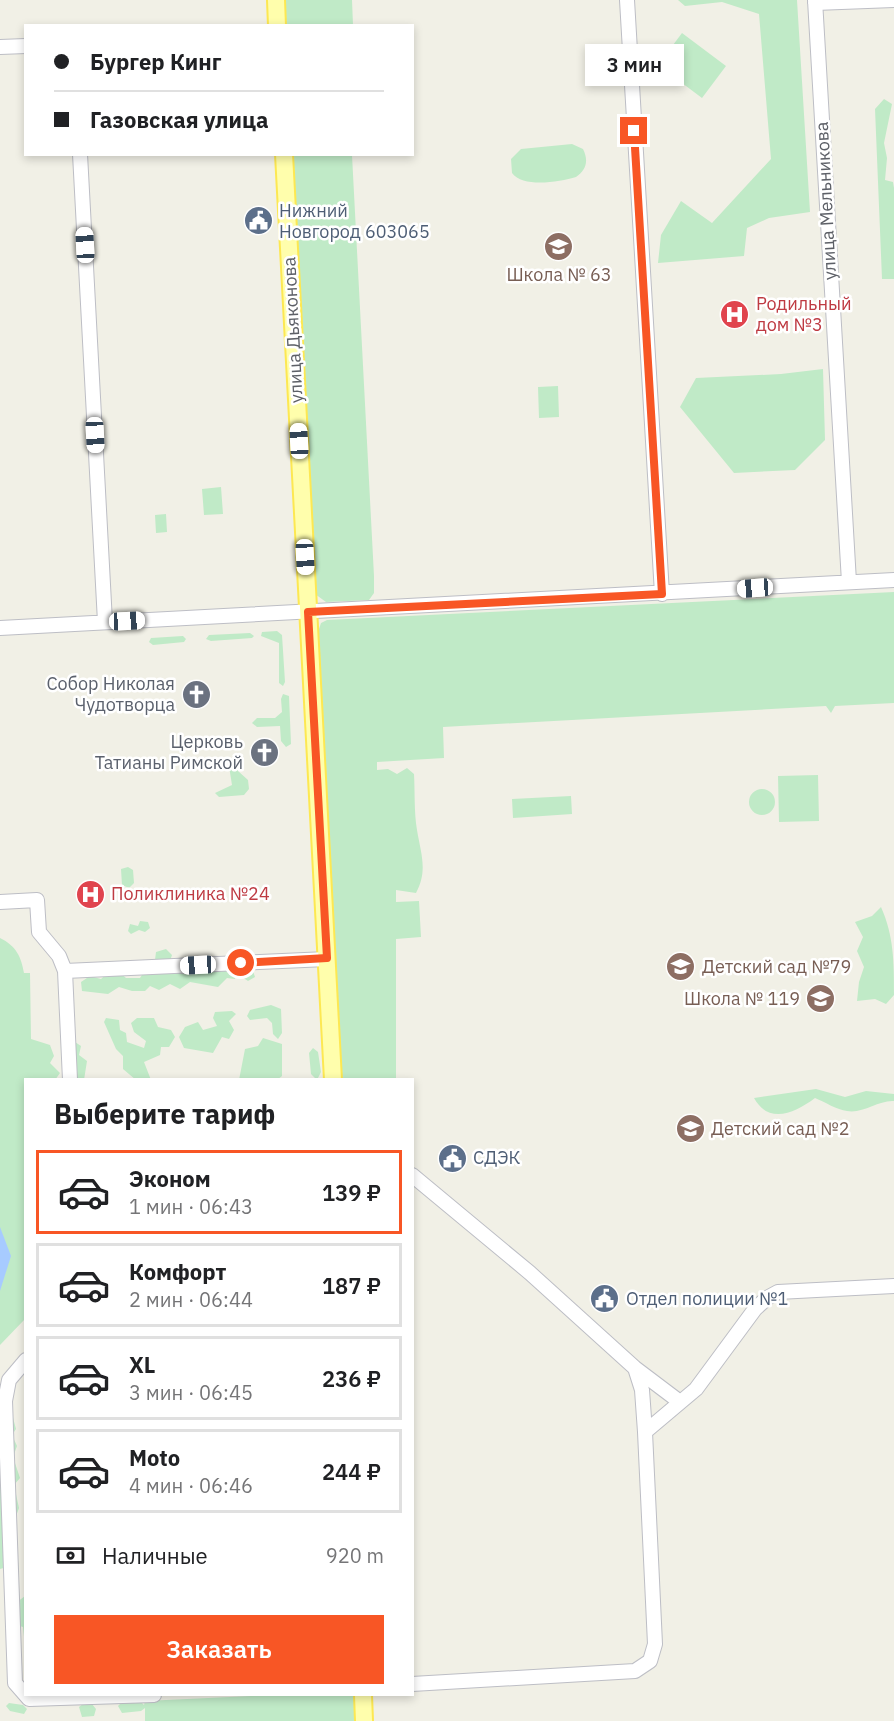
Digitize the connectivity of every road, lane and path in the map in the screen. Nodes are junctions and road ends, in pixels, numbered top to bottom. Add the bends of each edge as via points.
1 (276, 0) edge
2 (627, 0) edge
3 (894, 0) edge
4 (815, 2) edge
5 (278, 24) edge
6 (24, 46) edge
7 (0, 47) edge
8 (80, 156) edge
9 (284, 156) edge
10 (894, 580) edge
11 (849, 582) junction
12 (662, 594) junction
13 (308, 612) junction
14 (105, 622) junction
15 (0, 627) edge
16 (0, 902) edge
17 (327, 958) junction
18 (65, 971) junction
19 (70, 1078) edge
20 (333, 1078) edge
21 (414, 1177) edge
22 (894, 1286) edge
23 (24, 1362) edge
24 (635, 1368) junction
25 (658, 1384) junction
26 (643, 1403) junction
27 (671, 1406) junction
28 (645, 1432) junction
29 (414, 1684) edge
30 (24, 1693) edge
31 (26, 1696) edge
32 (123, 1696) edge
33 (363, 1696) edge
34 (364, 1721) edge

1 - 5 main road
2 - 12 street
3 - 4 street
4 - 11 street, улица Мельникова
6 - 7 street
8 - 14 street
9 - 13 main road, улица Дьяконова
10 - 11 street
11 - 12 street
12 - 13 street
13 - 14 street
13 - 17 main road, улица Дьяконова
14 - 15 street
16 - 18 street via 37,900 39,932 59,956
17 - 18 street
17 - 20 main road, улица Дьяконова
18 - 19 street
21 - 24 street via 530,1273
22 - 27 street via 778,1292 755,1309 702,1383
23 - 30 street via 9,1380 4,1401 15,1683
24 - 25 street
24 - 26 street
25 - 26 street via 646,1389
25 - 27 street
26 - 27 street via 650,1416
26 - 28 street
27 - 28 street
28 - 29 street via 655,1644 650,1661 635,1671
31 - 32 street
33 - 34 main road

